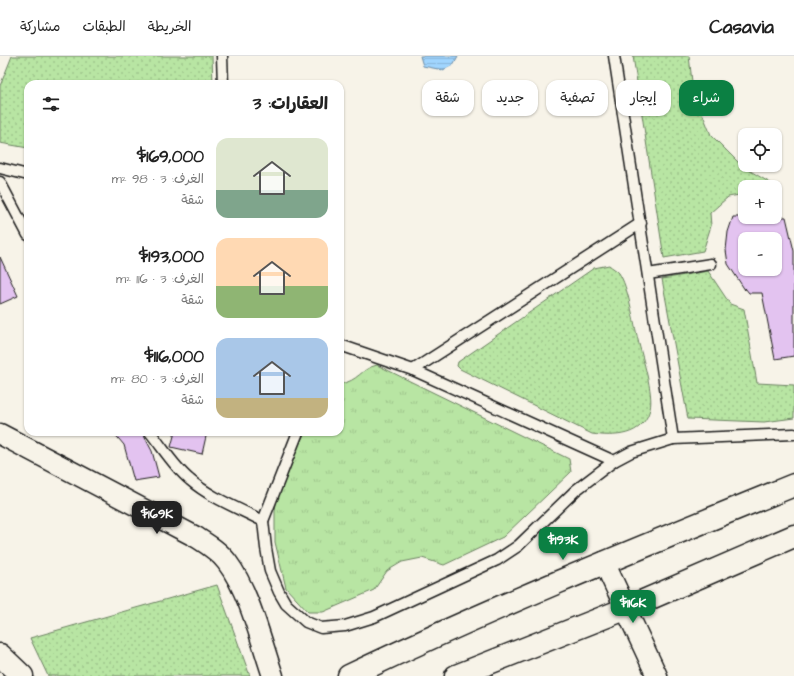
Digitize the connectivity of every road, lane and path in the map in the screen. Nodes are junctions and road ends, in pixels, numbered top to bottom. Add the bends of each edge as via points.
1 (222, 56) edge
2 (614, 56) edge
3 (224, 80) edge
4 (0, 168) edge
5 (24, 174) edge
6 (0, 182) edge
7 (641, 223) junction
8 (24, 227) edge
9 (711, 264) dead end
10 (648, 274) junction
11 (344, 346) edge
12 (413, 370) junction
13 (0, 434) edge
14 (794, 434) edge
15 (153, 436) edge
16 (296, 436) edge
17 (674, 439) junction
18 (614, 461) junction
19 (794, 485) edge
20 (263, 521) junction
21 (794, 536) edge
22 (604, 562) junction
23 (625, 609) junction
24 (0, 655) edge
25 (485, 671) edge
26 (2, 676) edge
27 (22, 676) edge
28 (273, 676) edge
29 (349, 676) edge
30 (456, 676) edge
31 (657, 676) edge

1 - 3 lane
2 - 7 lane
4 - 5 lane
6 - 8 lane
7 - 10 lane
7 - 12 lane
9 - 10 lane
10 - 17 lane
11 - 12 lane
12 - 18 lane
13 - 28 street via 196,537 214,549 237,577
14 - 17 lane
15 - 20 lane via 189,479 210,495
16 - 20 lane
17 - 18 lane via 631,452
18 - 20 lane via 576,490 518,546 497,560 374,617 345,626 321,628 306,622 286,604 270,571
19 - 22 main road
21 - 23 main road
22 - 23 street
22 - 29 main road via 434,635
23 - 25 main road
23 - 31 street
24 - 26 main road
24 - 27 main road
25 - 30 main road

